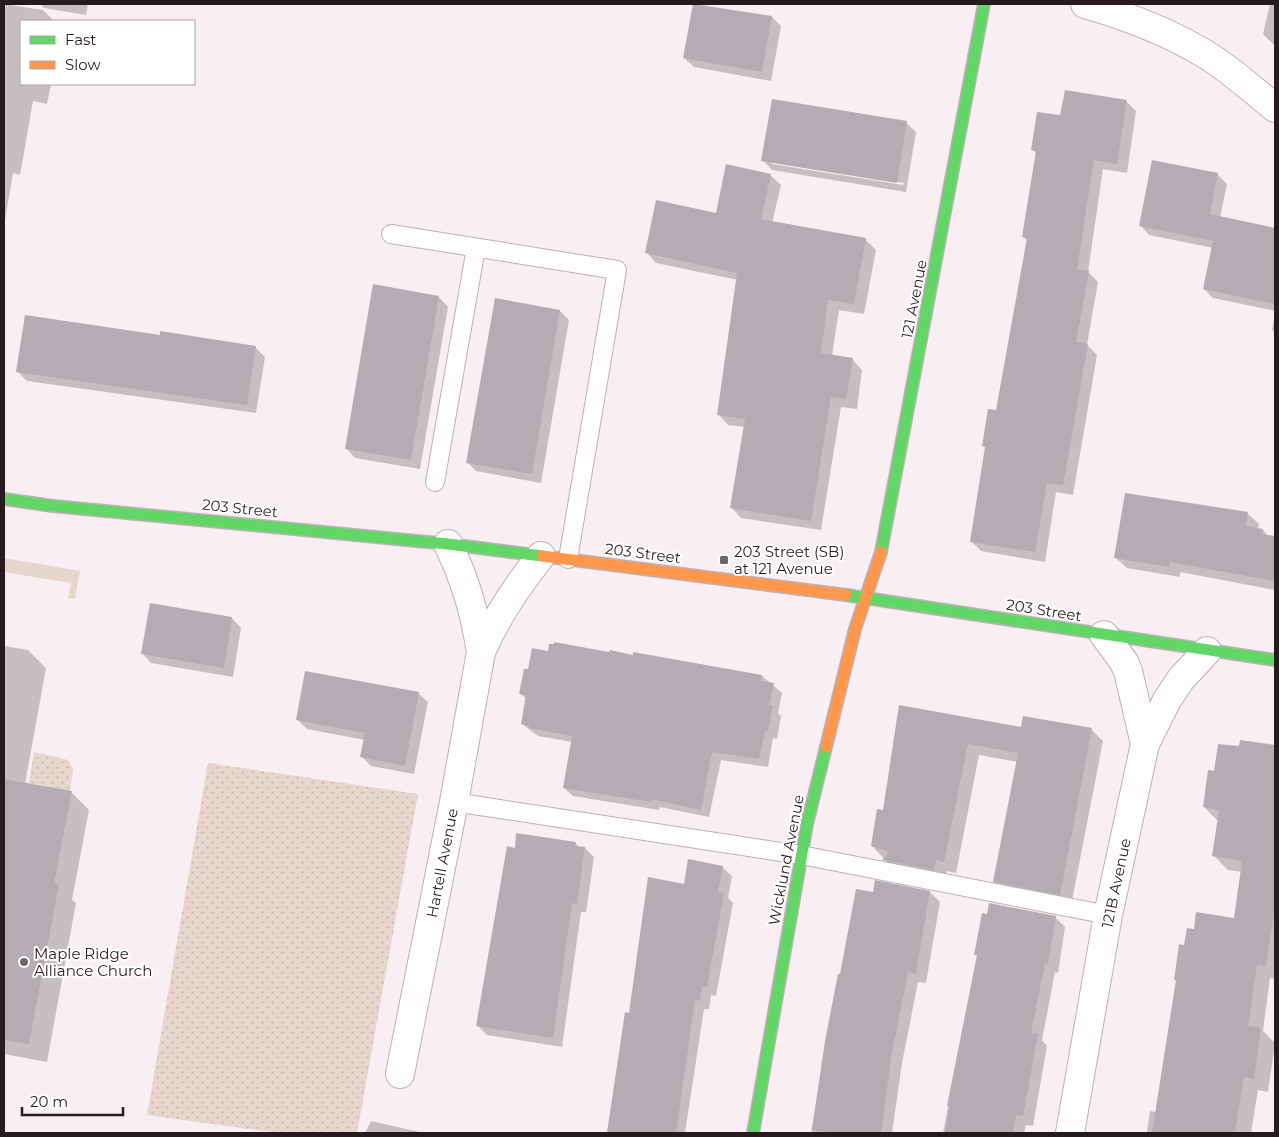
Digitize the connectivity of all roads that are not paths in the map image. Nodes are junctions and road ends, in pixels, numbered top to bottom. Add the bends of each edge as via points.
1 (984, 4) edge
2 (1085, 4) edge
3 (1275, 108) edge
4 (391, 234) dead end
5 (476, 248) junction
6 (435, 482) dead end
7 (4, 498) edge
8 (448, 544) junction
9 (541, 556) junction
10 (568, 559) junction
11 (867, 598) junction
12 (1104, 635) junction
13 (1207, 651) junction
14 (481, 652) junction
15 (1275, 660) edge
16 (1145, 744) junction
17 (454, 802) junction
18 (801, 855) junction
19 (1108, 915) junction
20 (400, 1074) dead end
21 (753, 1133) edge
22 (1070, 1133) edge

1 - 11 main road, 121 Avenue via 880,564
2 - 3 street via 1121,14 1190,46 1235,75
4 - 5 lane
5 - 6 lane
5 - 10 lane via 617,270
7 - 8 main road, 203 Street via 53,506
8 - 9 main road, 203 Street
8 - 14 street, Hartell Avenue via 474,609
9 - 10 main road, 203 Street
9 - 14 street, Hartell Avenue via 520,582 490,630
10 - 11 main road, 203 Street
11 - 12 main road, 203 Street
11 - 18 main road, Wicklund Avenue via 855,630
12 - 13 main road, 203 Street
12 - 16 street via 1128,671
13 - 15 main road, 203 Street
13 - 16 street, 121B Avenue via 1180,679
14 - 17 street, Hartell Avenue
16 - 19 street, 121B Avenue
17 - 18 lane
17 - 20 street, Hartell Avenue
18 - 19 lane
18 - 21 main road, Wicklund Avenue
19 - 22 street, 121B Avenue

